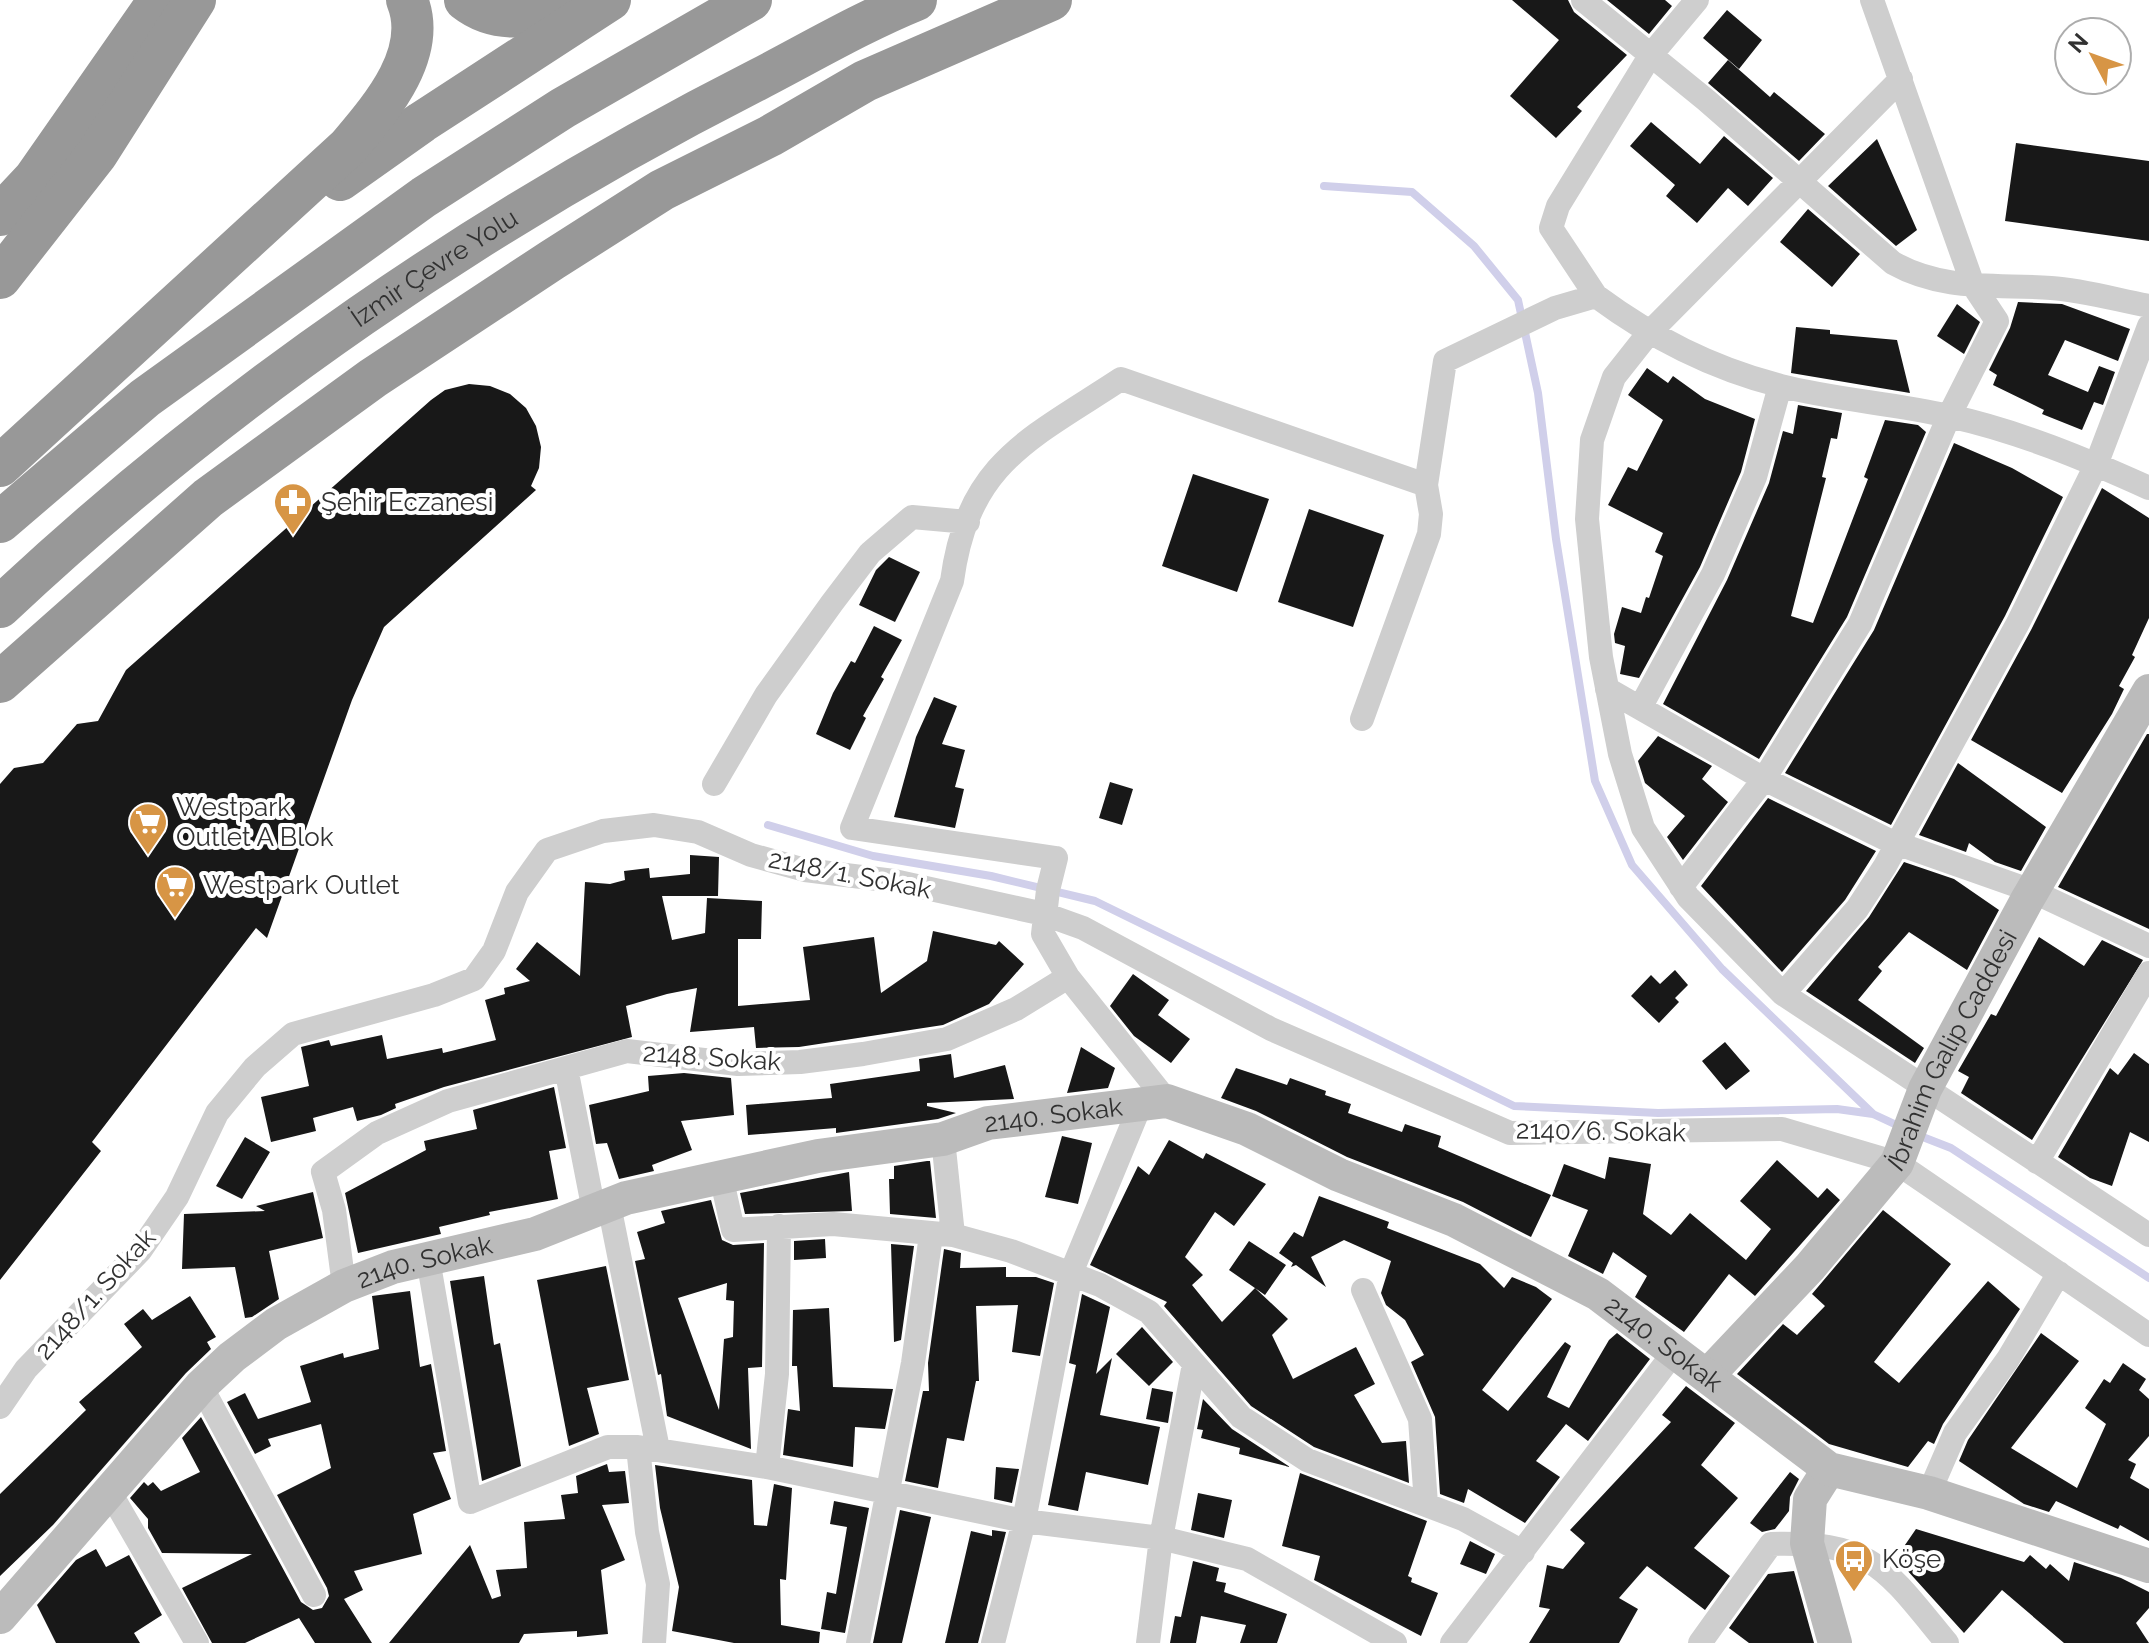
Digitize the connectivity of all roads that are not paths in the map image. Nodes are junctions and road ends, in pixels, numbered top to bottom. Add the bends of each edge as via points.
1 (159, 0) edge
2 (195, 0) edge
3 (407, 0) edge
4 (465, 0) edge
5 (587, 0) edge
6 (610, 0) edge
7 (751, 0) edge
8 (916, 0) edge
9 (1051, 0) edge
10 (1583, 0) edge
11 (1697, 0) edge
12 (1872, 0) edge
13 (1650, 56) junction
14 (1901, 79) junction
15 (1799, 182) junction
16 (0, 215) edge
17 (225, 261) junction
18 (0, 278) edge
19 (1973, 285) junction
20 (1596, 296) junction
21 (2149, 306) edge
22 (2149, 326) edge
23 (1648, 334) junction
24 (1780, 386) junction
25 (1949, 416) junction
26 (2096, 465) junction
27 (0, 466) edge
28 (1426, 485) junction
29 (2149, 488) edge
30 (0, 522) edge
31 (968, 522) junction
32 (0, 607) edge
33 (0, 682) edge
34 (1607, 689) junction
35 (2149, 691) edge
36 (1640, 708) junction
37 (1362, 719) dead end
38 (1764, 779) junction
39 (714, 784) dead end
40 (1897, 844) junction
41 (1681, 887) junction
42 (2032, 891) junction
43 (1044, 914) junction
44 (2149, 946) edge
45 (2149, 973) edge
46 (1068, 977) junction
47 (1783, 994) junction
48 (566, 1068) junction
49 (1925, 1089) junction
50 (1154, 1103) junction
51 (943, 1139) junction
52 (2037, 1162) junction
53 (1897, 1163) junction
54 (721, 1176) junction
55 (602, 1208) junction
56 (779, 1226) junction
57 (942, 1235) junction
58 (2149, 1235) edge
59 (428, 1259) junction
60 (1071, 1273) junction
61 (2059, 1273) junction
62 (344, 1286) junction
63 (1363, 1290) dead end
64 (2149, 1335) edge
65 (1676, 1350) junction
66 (1194, 1364) junction
67 (1708, 1375) junction
68 (201, 1386) junction
69 (0, 1407) edge
70 (648, 1448) junction
71 (767, 1467) junction
72 (1829, 1469) junction
73 (108, 1489) junction
74 (889, 1491) junction
75 (1929, 1493) junction
76 (1426, 1504) junction
77 (1024, 1521) junction
78 (1161, 1538) junction
79 (1807, 1543) junction
80 (1523, 1552) junction
81 (2149, 1566) edge
82 (314, 1595) dead end
83 (0, 1617) edge
84 (197, 1643) edge
85 (654, 1643) edge
86 (858, 1643) edge
87 (993, 1643) edge
88 (1148, 1643) edge
89 (1395, 1643) edge
90 (1452, 1643) edge
91 (1700, 1643) edge
92 (1835, 1643) edge
93 (1947, 1643) edge

1 - 16 highway via 34,179
2 - 18 highway via 97,154
3 - 17 highway via 411,41 381,109 348,147
4 - 5 highway via 487,15 511,17 546,14
6 - 17 highway via 422,122
7 - 30 highway via 563,108 411,206 145,398
8 - 32 highway, İzmir Çevre Yolu via 683,117 558,189 350,324 213,425 70,541
9 - 33 highway via 865,81 662,190 552,260 373,378 208,498
10 - 13 street
11 - 13 street
12 - 14 street
13 - 15 street
13 - 20 street via 1558,206 1551,228
14 - 15 street
14 - 19 street
15 - 19 street via 1893,263 1919,277
15 - 23 street
17 - 27 highway
19 - 21 street via 2054,288
19 - 25 street via 1997,321
20 - 23 street
20 - 28 street via 1555,308 1445,361
22 - 26 street
23 - 24 street
23 - 34 street via 1614,377 1592,440 1587,519
24 - 25 street
24 - 36 street via 1755,477 1713,574
25 - 26 street
25 - 38 street via 1860,624
26 - 29 street
26 - 40 street via 2018,623
28 - 31 street via 1121,379 1021,445 984,481
28 - 37 street via 1429,534
31 - 39 street via 912,517 870,553 766,695
31 - 43 street via 946,595 852,828 1056,858
34 - 36 street
34 - 41 street via 1643,828
35 - 42 street, İbrahim Galip Caddesi
36 - 38 street
38 - 40 street
38 - 41 street
40 - 42 street
40 - 47 street via 1857,909
41 - 47 street
42 - 44 street
42 - 49 street, İbrahim Galip Caddesi
43 - 46 street via 1043,934
43 - 53 street, 2140/6. Sokak via 1083,928 1271,1029 1510,1133 1782,1129
43 - 69 street, 2148/1. Sokak via 894,881 805,870 698,832 654,825 603,831 547,850 517,892 494,951 474,979 293,1034 255,1067 217,1113 177,1197 140,1251 26,1369
45 - 52 street
46 - 48 street, 2148. Sokak via 1016,1009 947,1039 800,1062 738,1064 627,1051
46 - 50 street
47 - 49 street
48 - 55 street
48 - 62 street, 2148. Sokak via 448,1101 377,1133 323,1172
49 - 52 street
49 - 53 street, İbrahim Galip Caddesi
50 - 51 street, 2140. Sokak via 988,1123
50 - 60 street
50 - 65 street, 2140. Sokak via 1247,1129 1339,1175 1454,1220 1598,1294
51 - 54 street, 2140. Sokak
51 - 57 street
52 - 58 street
53 - 61 street, 2140/6. Sokak
53 - 67 street, İbrahim Galip Caddesi via 1810,1267
54 - 55 street, 2140. Sokak
54 - 56 street via 733,1230
55 - 59 street, 2140. Sokak via 535,1234
55 - 70 street
56 - 57 street via 833,1224
56 - 71 street via 778,1359
57 - 60 street
57 - 74 street
59 - 62 street, 2140. Sokak
59 - 70 street via 470,1502 608,1447
60 - 66 street via 1149,1312
60 - 77 street
61 - 64 street, 2140/6. Sokak
61 - 75 street via 2008,1359 1955,1433
62 - 68 street, 2140. Sokak via 276,1324
63 - 76 street via 1420,1419
65 - 67 street, 2140. Sokak
65 - 80 street
66 - 76 street via 1241,1417 1307,1460
66 - 78 street
67 - 72 street, 2140. Sokak
68 - 73 street, 2140. Sokak
68 - 82 street
70 - 71 street
70 - 85 street via 647,1532 658,1584
71 - 74 street
72 - 75 street, 2140. Sokak
72 - 79 street via 1810,1499
73 - 83 street, 2140. Sokak
73 - 84 street
74 - 77 street
74 - 86 street
75 - 81 street, 2140. Sokak
76 - 80 street
77 - 78 street
77 - 87 street
78 - 88 street
78 - 89 street via 1247,1559
79 - 91 street via 1771,1544
79 - 92 street
79 - 93 street via 1851,1550 1891,1575
80 - 90 street

